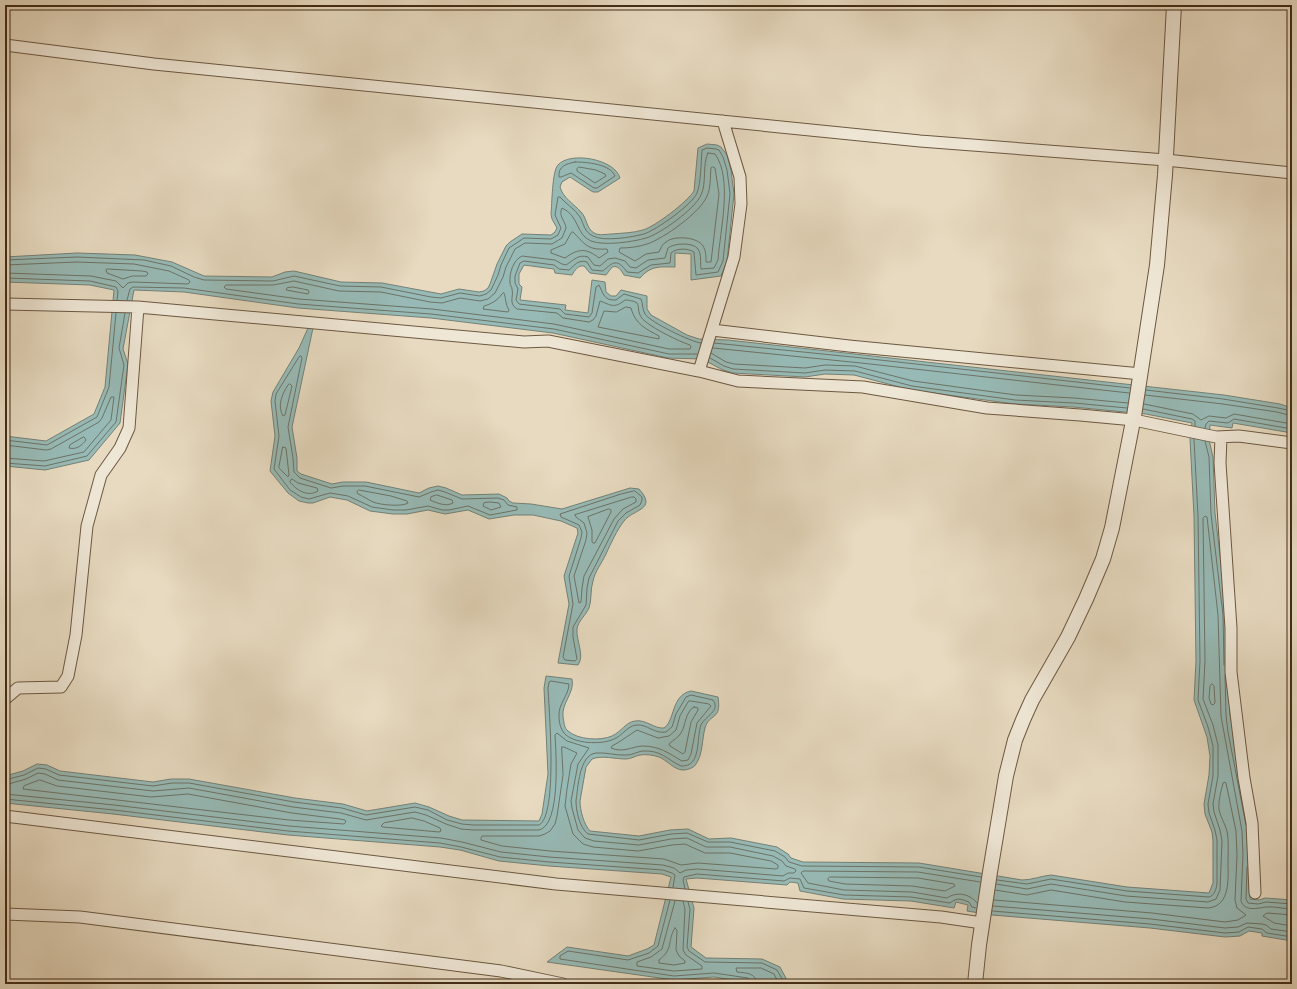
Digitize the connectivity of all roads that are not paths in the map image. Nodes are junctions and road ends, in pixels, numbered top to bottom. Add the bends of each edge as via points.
1 (1174, 5) edge
2 (5, 45) edge
3 (723, 121) junction
4 (1166, 160) junction
5 (1292, 173) edge
6 (5, 304) edge
7 (138, 307) junction
8 (711, 333) junction
9 (701, 366) junction
10 (1140, 377) junction
11 (1134, 418) junction
12 (1216, 436) junction
13 (1292, 443) edge
14 (5, 699) edge
15 (5, 816) edge
16 (1255, 893) dead end
17 (5, 914) edge
18 (983, 919) junction
19 (563, 984) edge
20 (975, 984) edge

1 - 4 street
2 - 3 street via 154,64
3 - 4 street via 920,141
3 - 8 street via 740,177 741,204 734,257
4 - 5 street
4 - 10 street via 1157,265
6 - 7 street
7 - 9 street via 524,342 548,340
7 - 14 street via 128,428 120,448 101,474 87,526 76,635 68,676 61,687 18,688
8 - 9 street
8 - 10 street
9 - 11 street via 738,381 863,387 987,408
10 - 11 street
11 - 12 street
11 - 18 street via 1112,528 1103,559 1078,618 1032,700 1016,740 1006,776
12 - 13 street via 1239,436
12 - 16 street via 1230,620 1231,672 1252,823
15 - 18 street via 556,884
17 - 19 street via 80,917 501,971
18 - 20 street

